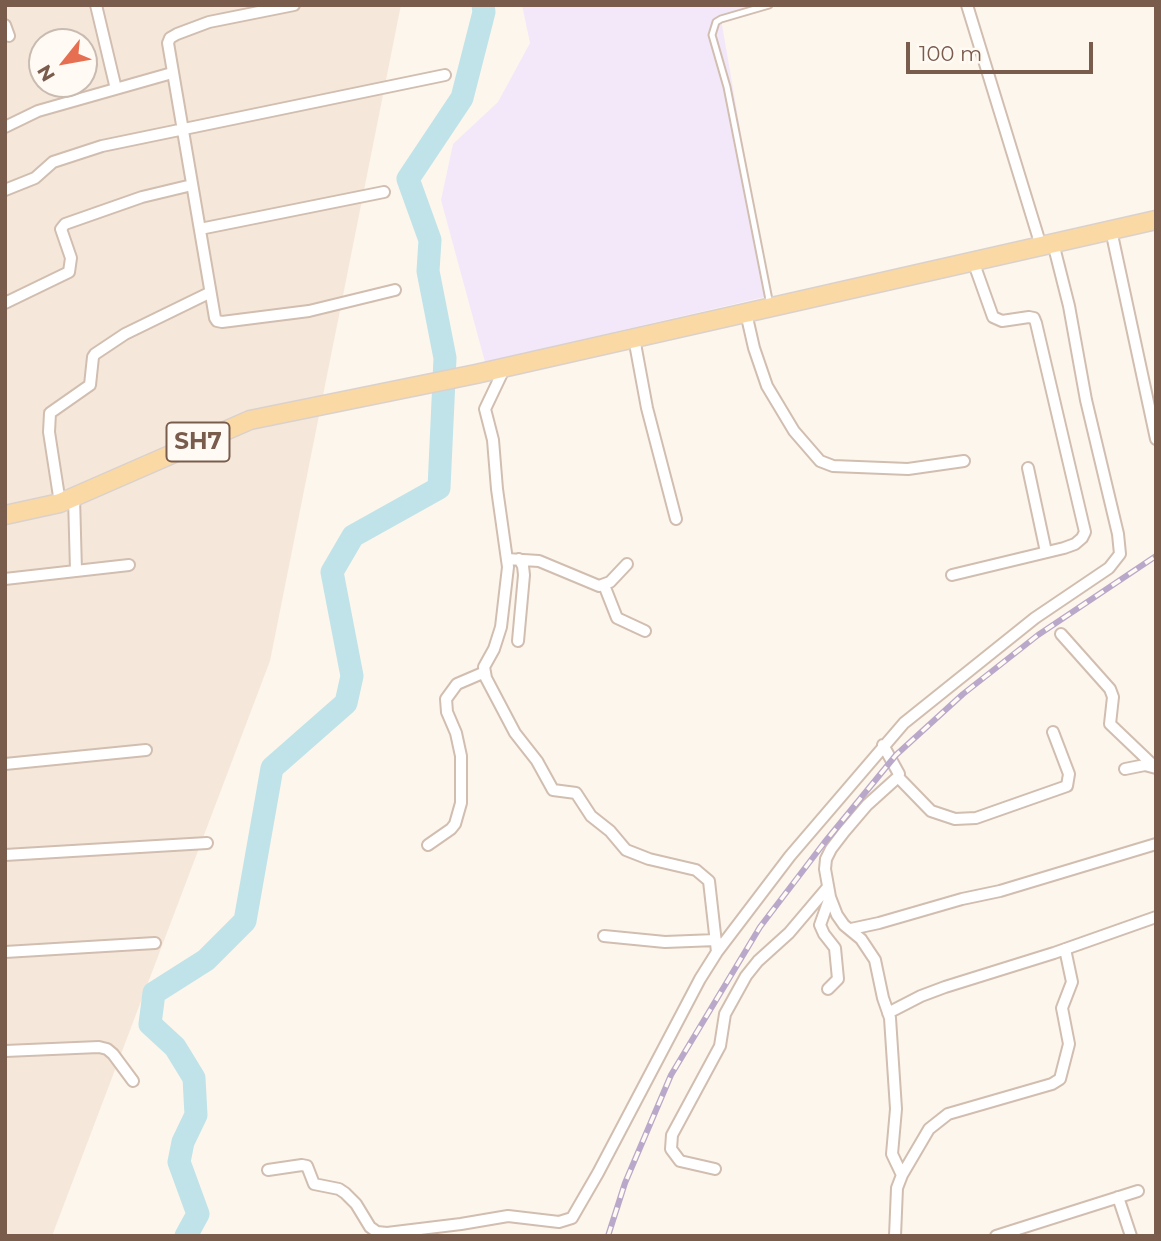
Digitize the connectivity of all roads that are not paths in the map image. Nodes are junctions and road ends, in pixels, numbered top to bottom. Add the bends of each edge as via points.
1 (96, 5) edge
2 (294, 5) edge
3 (769, 5) edge
4 (967, 5) edge
5 (264, 8) edge
6 (172, 73) junction
7 (444, 75) dead end
8 (116, 89) junction
9 (5, 127) edge
10 (183, 128) junction
11 (192, 185) junction
12 (5, 190) edge
13 (383, 192) dead end
14 (1156, 220) edge
15 (200, 229) junction
16 (1111, 230) junction
17 (1047, 245) junction
18 (973, 261) junction
19 (395, 290) dead end
20 (209, 293) junction
21 (5, 303) edge
22 (771, 308) junction
23 (746, 313) junction
24 (634, 338) junction
25 (505, 367) junction
26 (1156, 439) edge
27 (964, 461) dead end
28 (1028, 468) dead end
29 (67, 500) junction
30 (5, 515) edge
31 (676, 519) dead end
32 (1046, 552) junction
33 (513, 559) junction
34 (627, 564) dead end
35 (128, 565) dead end
36 (76, 571) junction
37 (952, 575) dead end
38 (5, 579) edge
39 (604, 585) junction
40 (645, 631) dead end
41 (1061, 634) dead end
42 (518, 641) dead end
43 (485, 672) junction
44 (1053, 732) dead end
45 (883, 745) junction
46 (145, 750) dead end
47 (5, 764) edge
48 (1155, 767) edge
49 (1125, 769) dead end
50 (898, 777) junction
51 (207, 843) dead end
52 (1156, 844) edge
53 (428, 845) dead end
54 (5, 856) edge
55 (829, 892) junction
56 (1156, 917) edge
57 (851, 929) junction
58 (604, 936) dead end
59 (155, 943) dead end
60 (717, 946) junction
61 (1065, 949) junction
62 (5, 952) edge
63 (828, 989) dead end
64 (888, 1013) junction
65 (5, 1051) edge
66 (133, 1082) dead end
67 (268, 1170) dead end
68 (715, 1170) dead end
69 (902, 1175) junction
70 (1138, 1191) dead end
71 (1118, 1197) junction
72 (895, 1236) edge
73 (996, 1236) edge
74 (1131, 1236) edge

1 - 8 street
2 - 5 street
3 - 22 lane via 721,19 712,35 730,101
4 - 17 street
5 - 6 street via 170,38
6 - 8 street
6 - 10 street
7 - 10 street
8 - 9 street via 38,111
10 - 11 street
10 - 12 street via 53,162 35,178
11 - 15 street
11 - 21 street via 65,224 61,229 71,258 69,272
13 - 15 street
14 - 16 main road
15 - 20 street
16 - 17 main road
16 - 26 street
17 - 18 main road
17 - 45 street via 1069,306 1120,554 1109,568 1035,618 930,701
18 - 22 main road
18 - 32 street via 993,317 1002,321 1034,318 1039,335 1085,532 1076,544
19 - 20 street via 309,311 222,322 215,318
20 - 29 street via 125,334 96,354 90,385 50,413 49,432
22 - 23 main road
23 - 24 main road
23 - 27 street via 767,386 794,431 820,461 833,466 908,469
24 - 25 main road
24 - 31 street
25 - 29 main road, SH7 via 250,420
25 - 33 street via 485,412 493,440 496,489
28 - 32 street
29 - 30 main road, SH7
29 - 36 street
32 - 37 street
33 - 39 street via 539,561
33 - 42 street via 523,566 524,575
33 - 43 street via 501,627
34 - 39 street
35 - 36 street
36 - 38 street
39 - 40 street via 617,618
41 - 48 street via 1110,689 1110,724
43 - 53 street via 457,684 446,699 461,756 461,803 451,830
43 - 60 street via 516,733 553,790 579,795 592,816 626,850 696,870 709,881
44 - 50 street via 1069,775 1067,786 976,818 956,819 931,811
45 - 50 street
45 - 60 street
46 - 47 street
48 - 49 street
50 - 55 street via 867,805 831,849 825,869
51 - 54 street
52 - 57 street
55 - 57 street via 840,921
55 - 63 street via 820,925 835,948 838,979
55 - 68 street via 746,976 725,1014 720,1046 672,1135 671,1149 680,1161
56 - 61 street
57 - 64 street via 875,960
58 - 60 street
59 - 62 street
60 - 67 street via 598,1173 577,1211 566,1221 508,1216 377,1232 345,1193 314,1184 307,1166
61 - 64 street via 945,987
61 - 69 street via 1072,982 1062,1008 1069,1044 1060,1079 948,1114 929,1129
64 - 69 street via 896,1109 892,1154
65 - 66 street via 99,1046 113,1054
69 - 72 street
70 - 71 street
71 - 73 street
71 - 74 street

